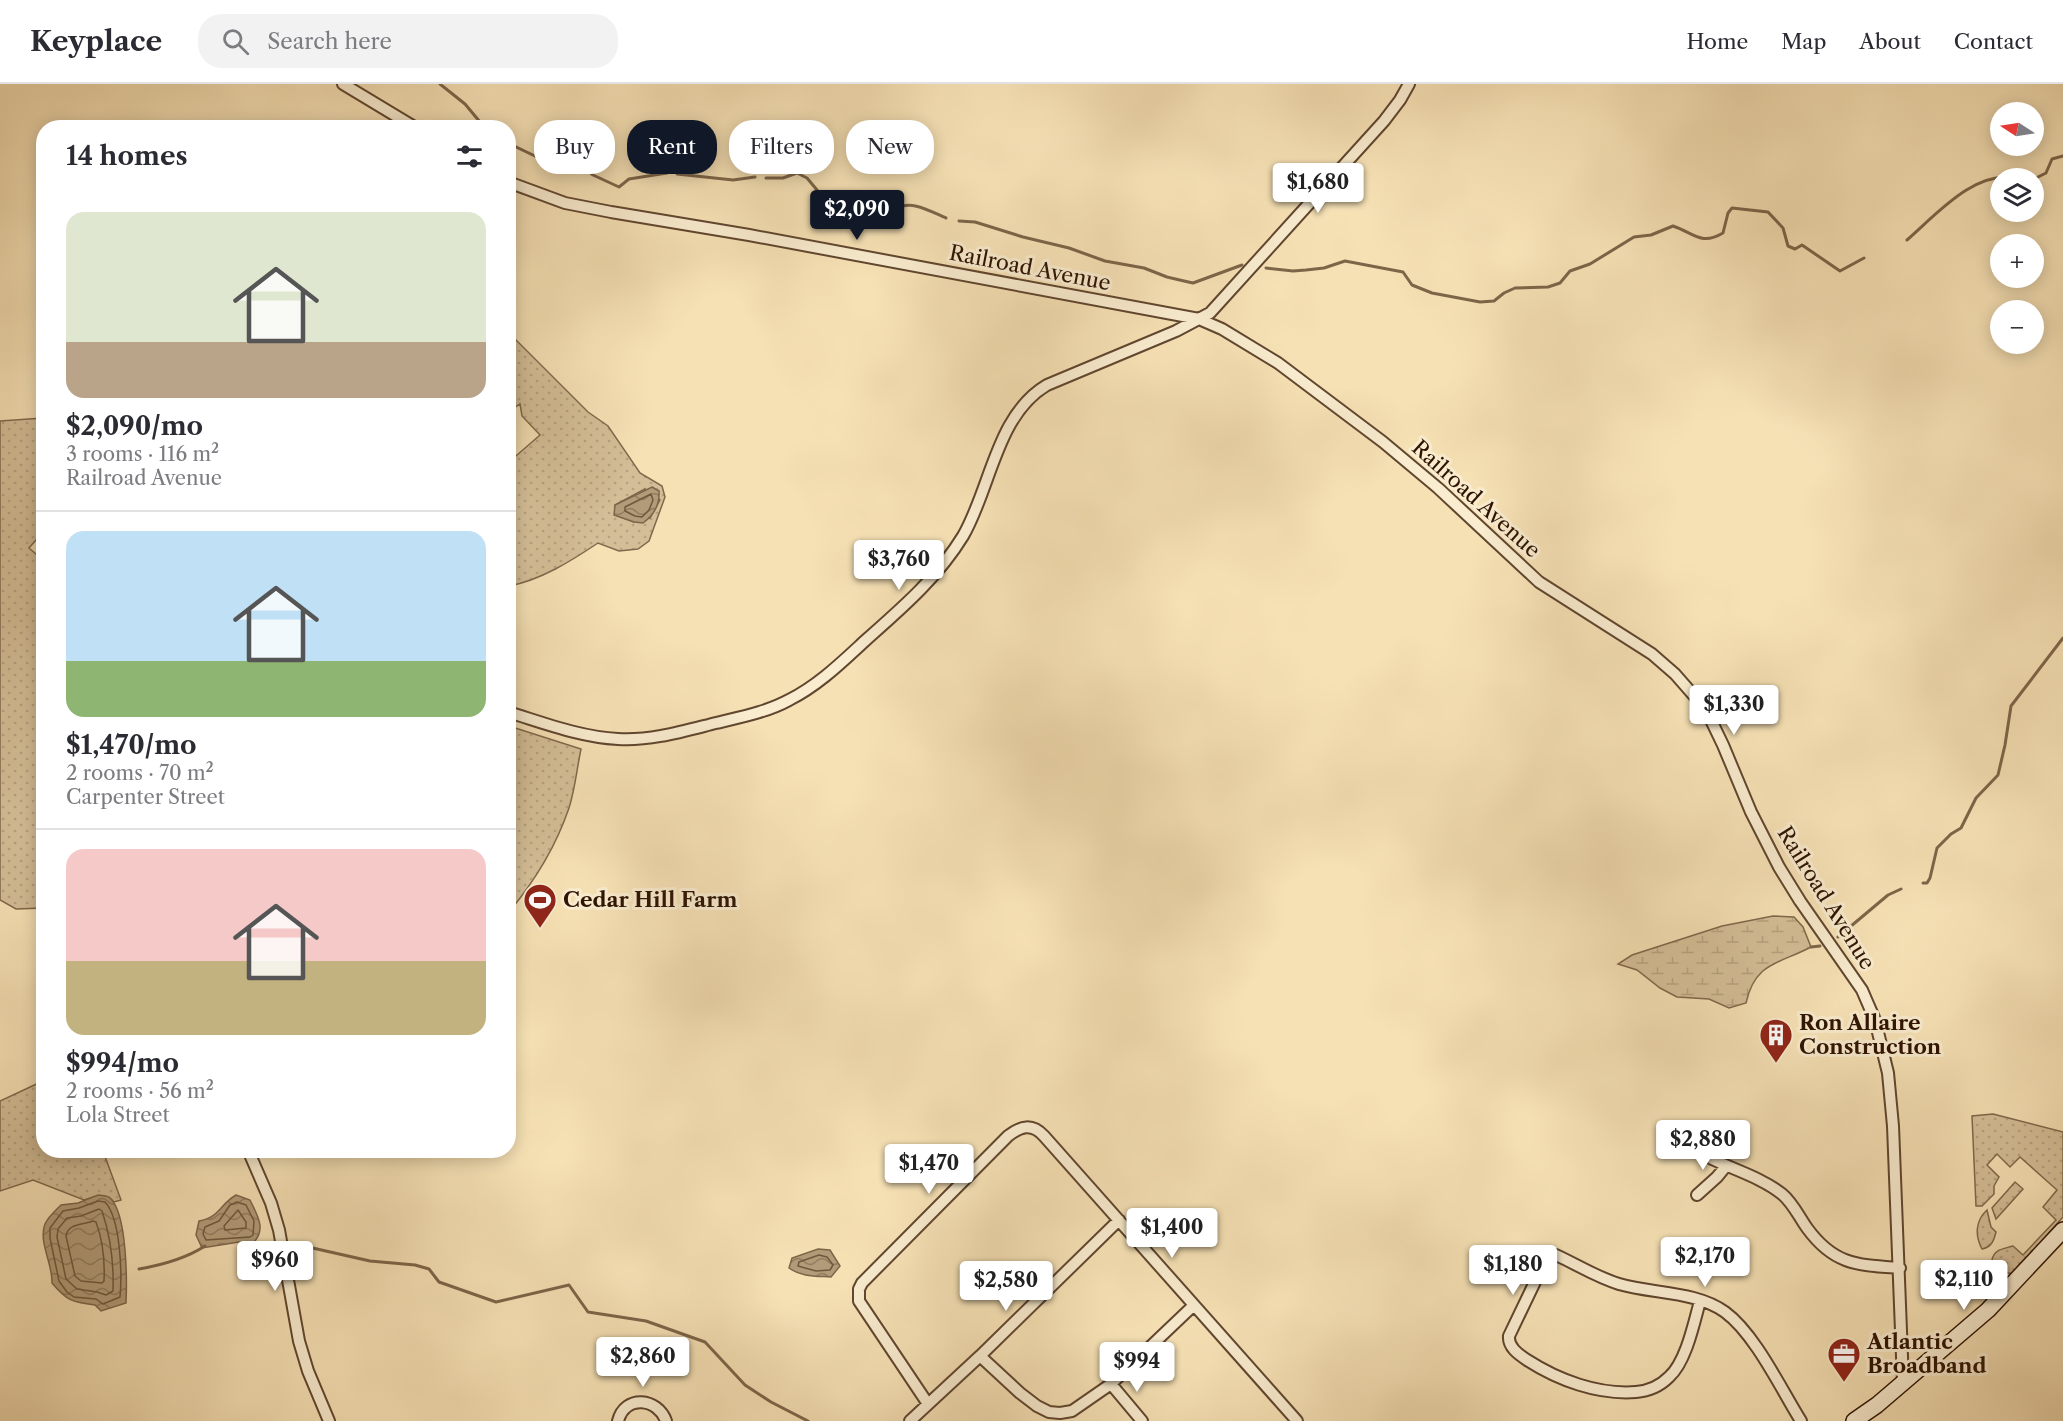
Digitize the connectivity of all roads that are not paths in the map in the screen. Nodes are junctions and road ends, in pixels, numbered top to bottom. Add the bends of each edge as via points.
1 (343, 84) edge
2 (1409, 84) edge
3 (403, 120) edge
4 (516, 185) edge
5 (1199, 319) junction
6 (516, 714) edge
7 (251, 1158) edge
8 (1712, 1159) dead end
9 (1726, 1166) junction
10 (1697, 1195) dead end
11 (1119, 1220) junction
12 (2063, 1230) edge
13 (1899, 1268) junction
14 (1700, 1301) junction
15 (1194, 1305) junction
16 (980, 1356) junction
17 (1903, 1383) junction
18 (1111, 1384) junction
19 (928, 1404) junction
20 (329, 1421) edge
21 (618, 1421) edge
22 (666, 1421) edge
23 (910, 1421) edge
24 (1142, 1421) edge
25 (1297, 1421) edge
26 (1801, 1421) edge
27 (1854, 1421) edge

1 - 3 street
2 - 5 street via 1394,110 1220,303
4 - 5 street, Railroad Avenue via 588,207
5 - 6 street via 1047,385 1029,398 1011,423 963,536 941,567 909,601 805,691 758,712 673,734 634,739 586,735
5 - 13 street, Railroad Avenue via 1278,363 1383,442 1539,582 1652,654 1696,698 1715,729 1779,867 1862,990 1875,1020 1891,1101
7 - 20 street via 279,1230 299,1341
8 - 9 street
9 - 10 street
9 - 13 street via 1782,1194 1813,1237 1844,1261
11 - 15 street
11 - 16 street
11 - 19 street via 1039,1131 1021,1128 1008,1136 862,1283 858,1295
12 - 17 main road via 1988,1311
13 - 17 street, Railroad Avenue
14 - 14 street via 1619,1284 1558,1256 1550,1257 1512,1330 1510,1345 1539,1368 1578,1384 1621,1392 1641,1391 1660,1384 1677,1368
14 - 26 street via 1726,1313 1740,1326
15 - 18 street
15 - 25 street
16 - 18 street via 1028,1400 1049,1412 1072,1411
16 - 19 street
17 - 27 main road
18 - 24 street
19 - 23 street
21 - 22 street via 629,1404 647,1402 663,1413

